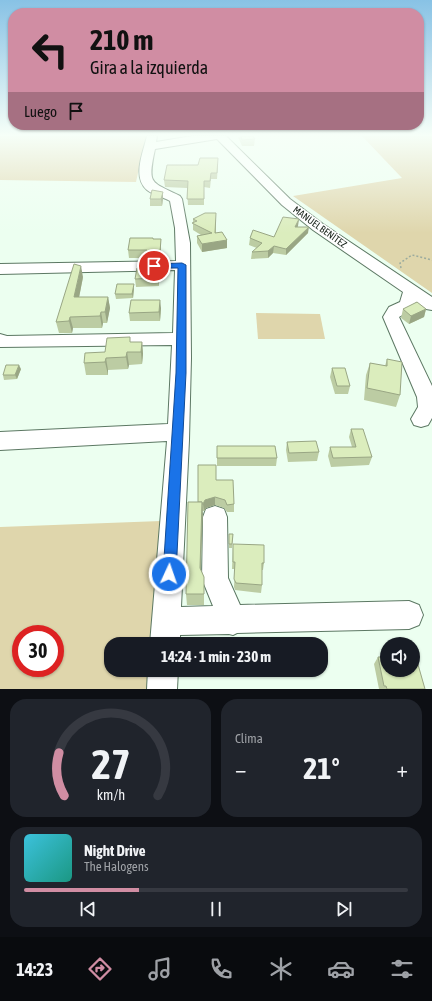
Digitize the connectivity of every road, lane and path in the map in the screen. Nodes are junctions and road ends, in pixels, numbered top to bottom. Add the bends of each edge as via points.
1 (145, 168) edge
2 (252, 168) edge
3 (432, 260) edge
4 (182, 265) junction
5 (0, 269) edge
6 (411, 291) junction
7 (432, 305) edge
8 (181, 339) junction
9 (0, 340) edge
10 (421, 419) dead end
11 (178, 432) junction
12 (0, 440) edge
13 (215, 517) dead end
14 (409, 615) dead end
15 (232, 621) junction
16 (166, 633) edge
17 (163, 677) edge
18 (162, 689) edge

1 - 4 street via 146,179 151,187 176,199 182,238
2 - 6 street, MANUEL BENÍTEZ via 286,202 318,227
3 - 6 path via 412,255 400,263 402,278
4 - 5 street
4 - 8 street
6 - 7 street, MANUEL BENÍTEZ
6 - 10 street via 407,305 395,311 391,317 427,397 428,407
8 - 9 street via 4,342
8 - 11 street
11 - 12 street
11 - 16 street
13 - 15 street via 215,579
14 - 15 street
15 - 16 street
17 - 18 street

